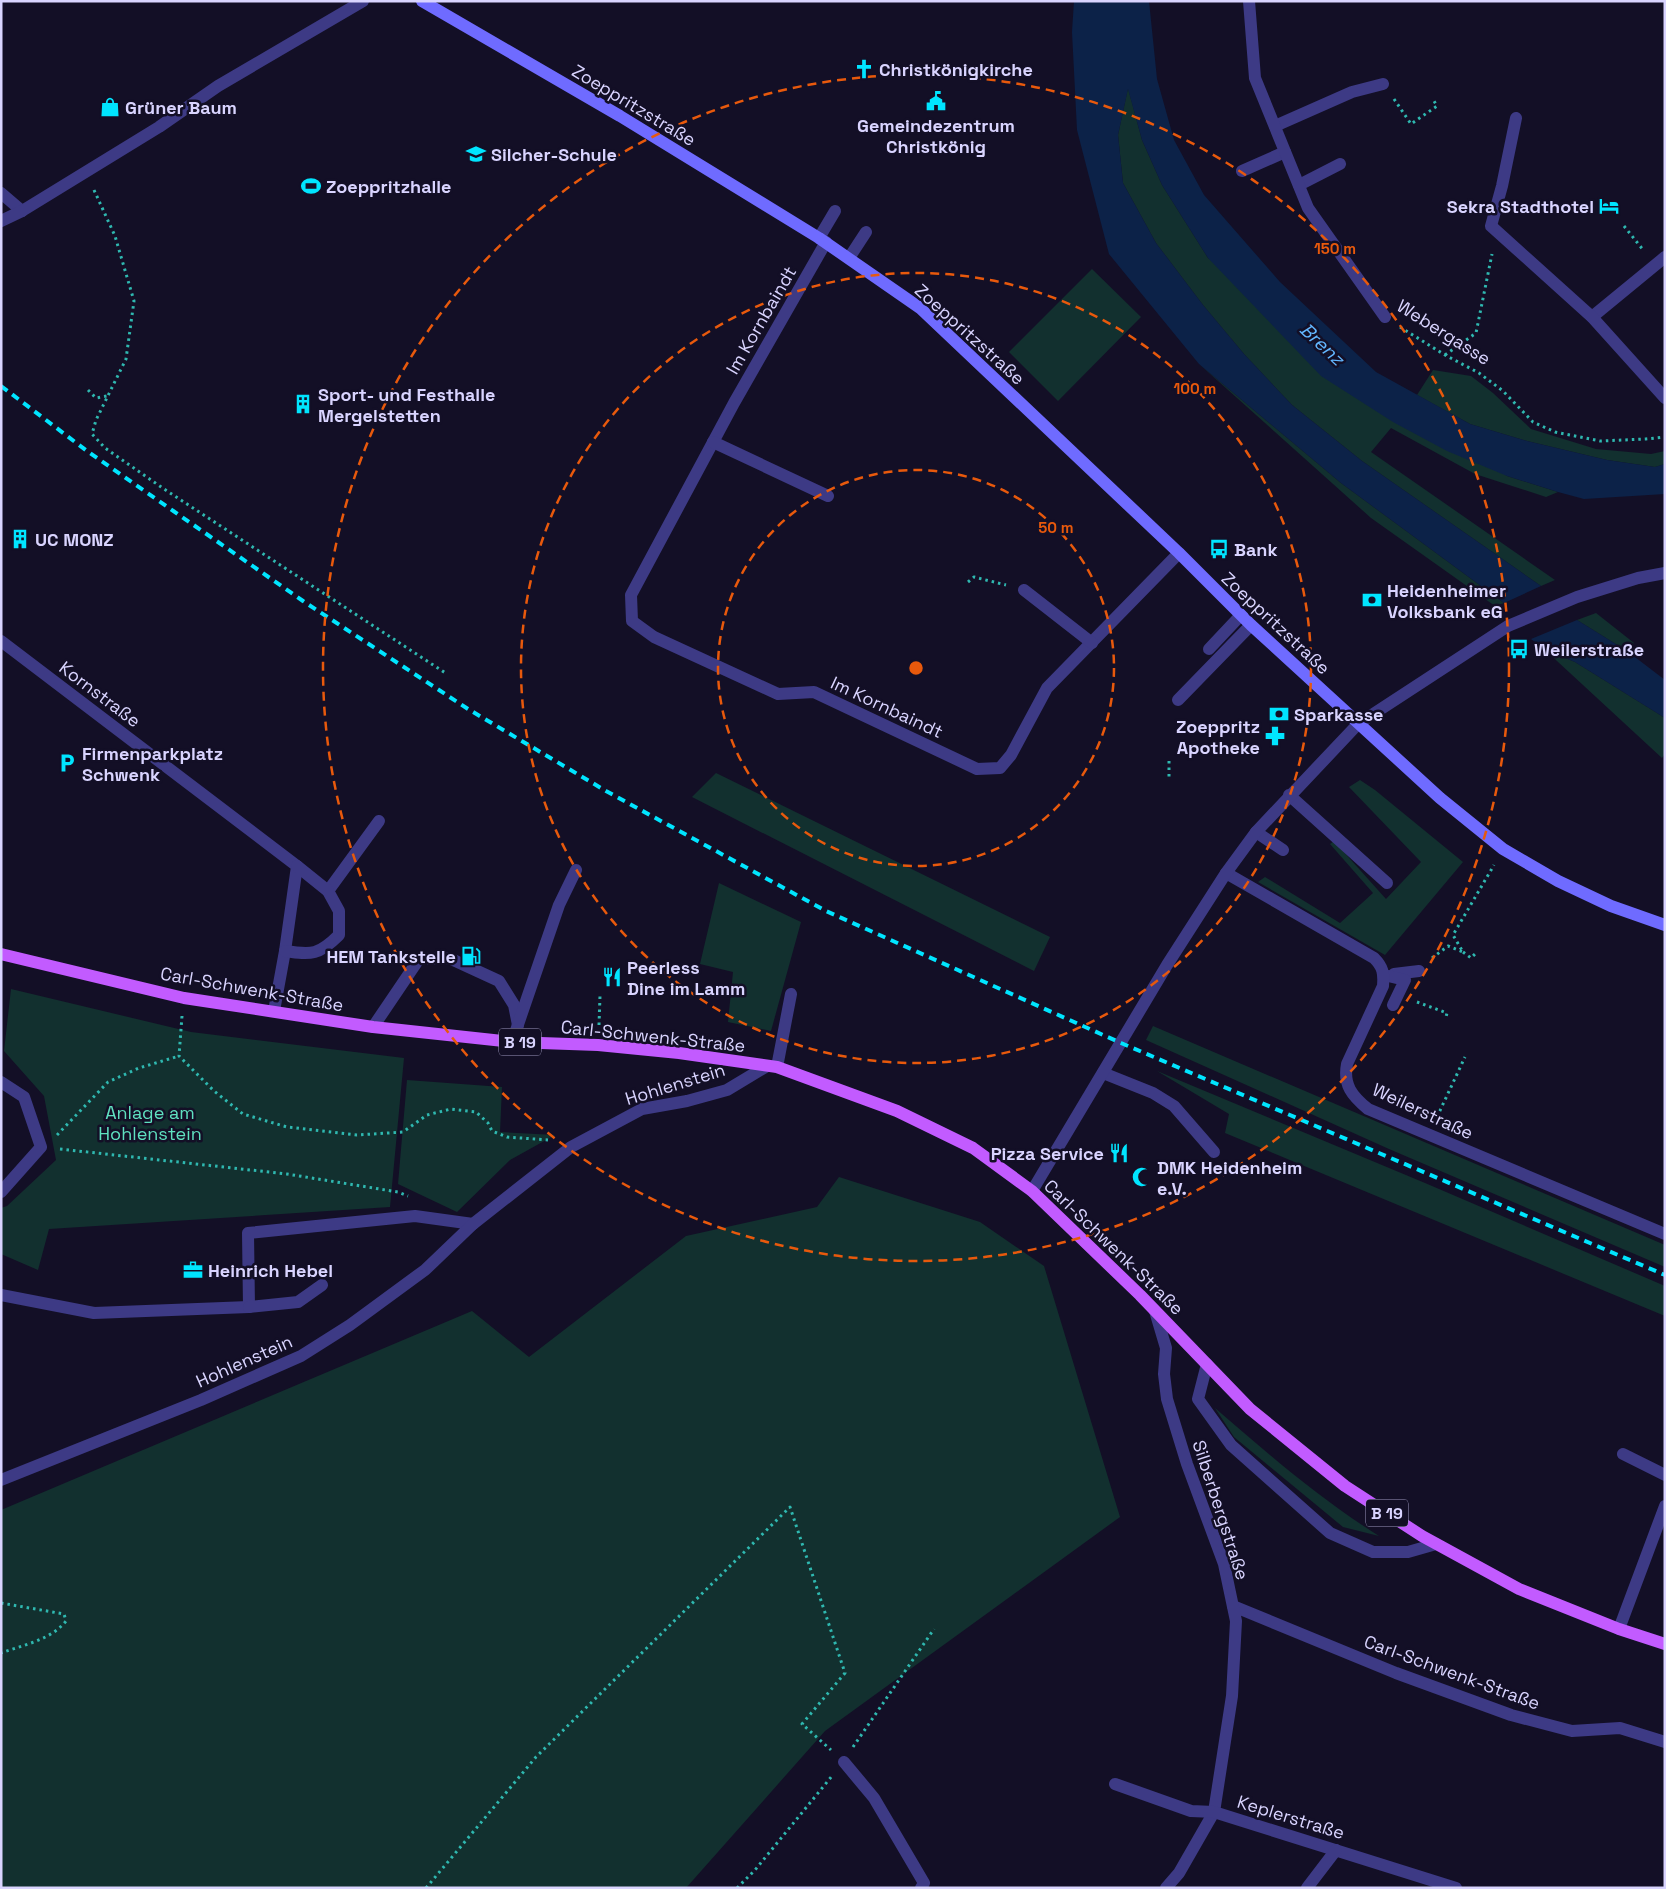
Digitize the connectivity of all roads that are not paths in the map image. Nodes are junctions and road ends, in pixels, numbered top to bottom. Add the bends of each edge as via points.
1 (363, 1) edge
2 (422, 1) edge
3 (1248, 1) edge
4 (1383, 84) road end
5 (1516, 118) dead end
6 (1274, 126) junction
7 (1285, 152) junction
8 (1340, 164) dead end
9 (1242, 171) dead end
10 (1299, 185) junction
11 (1, 193) edge
12 (22, 211) junction
13 (836, 211) dead end
14 (1, 221) edge
15 (866, 232) dead end
16 (822, 240) junction
17 (1665, 257) edge
18 (849, 258) junction
19 (1385, 317) road end
20 (1592, 318) junction
21 (1665, 398) edge
22 (713, 442) junction
23 (828, 496) dead end
24 (1179, 553) junction
25 (1665, 573) edge
26 (1024, 590) road end
27 (1241, 615) junction
28 (1251, 625) junction
29 (1, 641) edge
30 (1092, 643) junction
31 (1209, 649) dead end
32 (1178, 700) dead end
33 (1358, 724) junction
34 (1289, 795) junction
35 (379, 821) dead end
36 (1256, 832) junction
37 (1283, 850) dead end
38 (298, 866) junction
39 (576, 870) dead end
40 (1226, 873) junction
41 (1387, 883) dead end
42 (328, 891) junction
43 (1665, 925) edge
44 (285, 950) junction
45 (1, 954) edge
46 (1419, 971) road end
47 (1384, 975) junction
48 (791, 994) dead end
49 (1396, 1000) road end
50 (274, 1011) junction
51 (518, 1025) junction
52 (373, 1027) junction
53 (512, 1042) junction
54 (772, 1066) junction
55 (1103, 1073) junction
56 (1, 1082) edge
57 (1214, 1152) dead end
58 (1032, 1191) junction
59 (1, 1192) edge
60 (472, 1224) junction
61 (1665, 1234) edge
62 (322, 1285) dead end
63 (1, 1295) edge
64 (249, 1307) junction
65 (1155, 1311) junction
66 (1207, 1364) junction
67 (1623, 1454) dead end
68 (1665, 1475) edge
69 (1, 1480) edge
70 (1665, 1506) edge
71 (1436, 1544) junction
72 (1233, 1606) junction
73 (1619, 1629) junction
74 (1665, 1644) edge
75 (1665, 1742) edge
76 (844, 1762) road end
77 (1115, 1784) dead end
78 (1214, 1812) junction
79 (1336, 1850) junction
80 (921, 1888) edge
81 (1166, 1888) edge
82 (1308, 1888) edge
83 (1456, 1888) edge

1 - 12 street via 218,86 159,127
2 - 16 main road, Zoeppritzstraße via 620,116
3 - 6 street, Webergasse via 1255,78
4 - 6 street via 1352,92
5 - 20 street via 1491,226
6 - 7 street, Webergasse
7 - 9 street
7 - 10 street, Webergasse
8 - 10 street
10 - 19 street, Webergasse via 1308,208
11 - 12 street
12 - 14 street
13 - 16 street, Im Kornbaindt
15 - 18 street
16 - 18 main road, Zoeppritzstraße
16 - 22 street, Im Kornbaindt
17 - 20 street
18 - 24 main road, Zoeppritzstraße via 920,308
20 - 21 street
22 - 23 street
22 - 30 street, Im Kornbaindt via 631,595 632,621 654,637 778,694 814,692 977,769 1000,768 1011,755 1047,688
24 - 27 main road, Zoeppritzstraße
24 - 30 street, Im Kornbaindt
25 - 33 street via 1577,597 1508,626
26 - 30 street
27 - 28 main road, Zoeppritzstraße
27 - 31 street
28 - 32 street
28 - 33 main road, Zoeppritzstraße
29 - 38 street, Kornstraße
33 - 34 street
33 - 43 main road, Zoeppritzstraße via 1440,798 1503,848 1558,882 1611,906
34 - 36 street
34 - 41 street
35 - 42 street
36 - 37 street
36 - 40 street
38 - 42 street, Kornstraße
38 - 44 street
39 - 51 street via 559,905
40 - 47 street via 1374,958 1382,965
40 - 55 street
42 - 44 street, Kornstraße via 339,911 339,935 326,948 306,954
44 - 50 street
45 - 50 main road, Carl-Schwenk-Straße / B 19 via 184,998
46 - 47 street
47 - 49 street via 1405,980
47 - 61 street, Weilerstraße via 1383,986 1347,1064 1345,1075 1349,1089 1358,1100 1368,1109 1429,1136
48 - 54 street
50 - 52 main road, Carl-Schwenk-Straße / B 19
51 - 52 street via 514,1005 499,981 449,958 419,959
51 - 53 street
52 - 53 main road, Carl-Schwenk-Straße / B 19
53 - 54 main road, Carl-Schwenk-Straße / B 19 via 598,1045
54 - 58 main road, Carl-Schwenk-Straße / B 19 via 906,1115 973,1148
54 - 60 street, Hohlenstein via 727,1090 642,1109 570,1147
55 - 57 street via 1153,1093 1174,1106
55 - 58 street
56 - 59 street via 24,1097 42,1147
58 - 65 main road, Carl-Schwenk-Straße / B 19
60 - 64 street via 415,1216 248,1233
60 - 69 street, Hohlenstein via 425,1270 301,1356 202,1400
62 - 64 street via 298,1302
63 - 64 street via 94,1313
65 - 66 main road, Carl-Schwenk-Straße / B 19
65 - 72 street, Silberbergstraße via 1166,1348 1164,1374 1167,1399 1224,1564
66 - 71 main road, Carl-Schwenk-Straße / B 19 via 1250,1408 1345,1486
66 - 71 street via 1198,1399 1231,1445 1330,1533 1373,1552 1408,1552
67 - 68 street
70 - 73 street
71 - 73 main road, Carl-Schwenk-Straße / B 19 via 1519,1589
72 - 75 street, Carl-Schwenk-Straße via 1396,1673 1511,1715 1572,1731 1620,1728
72 - 78 street, Silberbergstraße via 1236,1621 1232,1696
73 - 74 main road, Carl-Schwenk-Straße / B 19
76 - 80 street via 874,1798 924,1883
77 - 78 street, Keplerstraße via 1191,1811
78 - 79 street, Keplerstraße
78 - 81 street, Silberbergstraße
79 - 82 street
79 - 83 street, Keplerstraße

